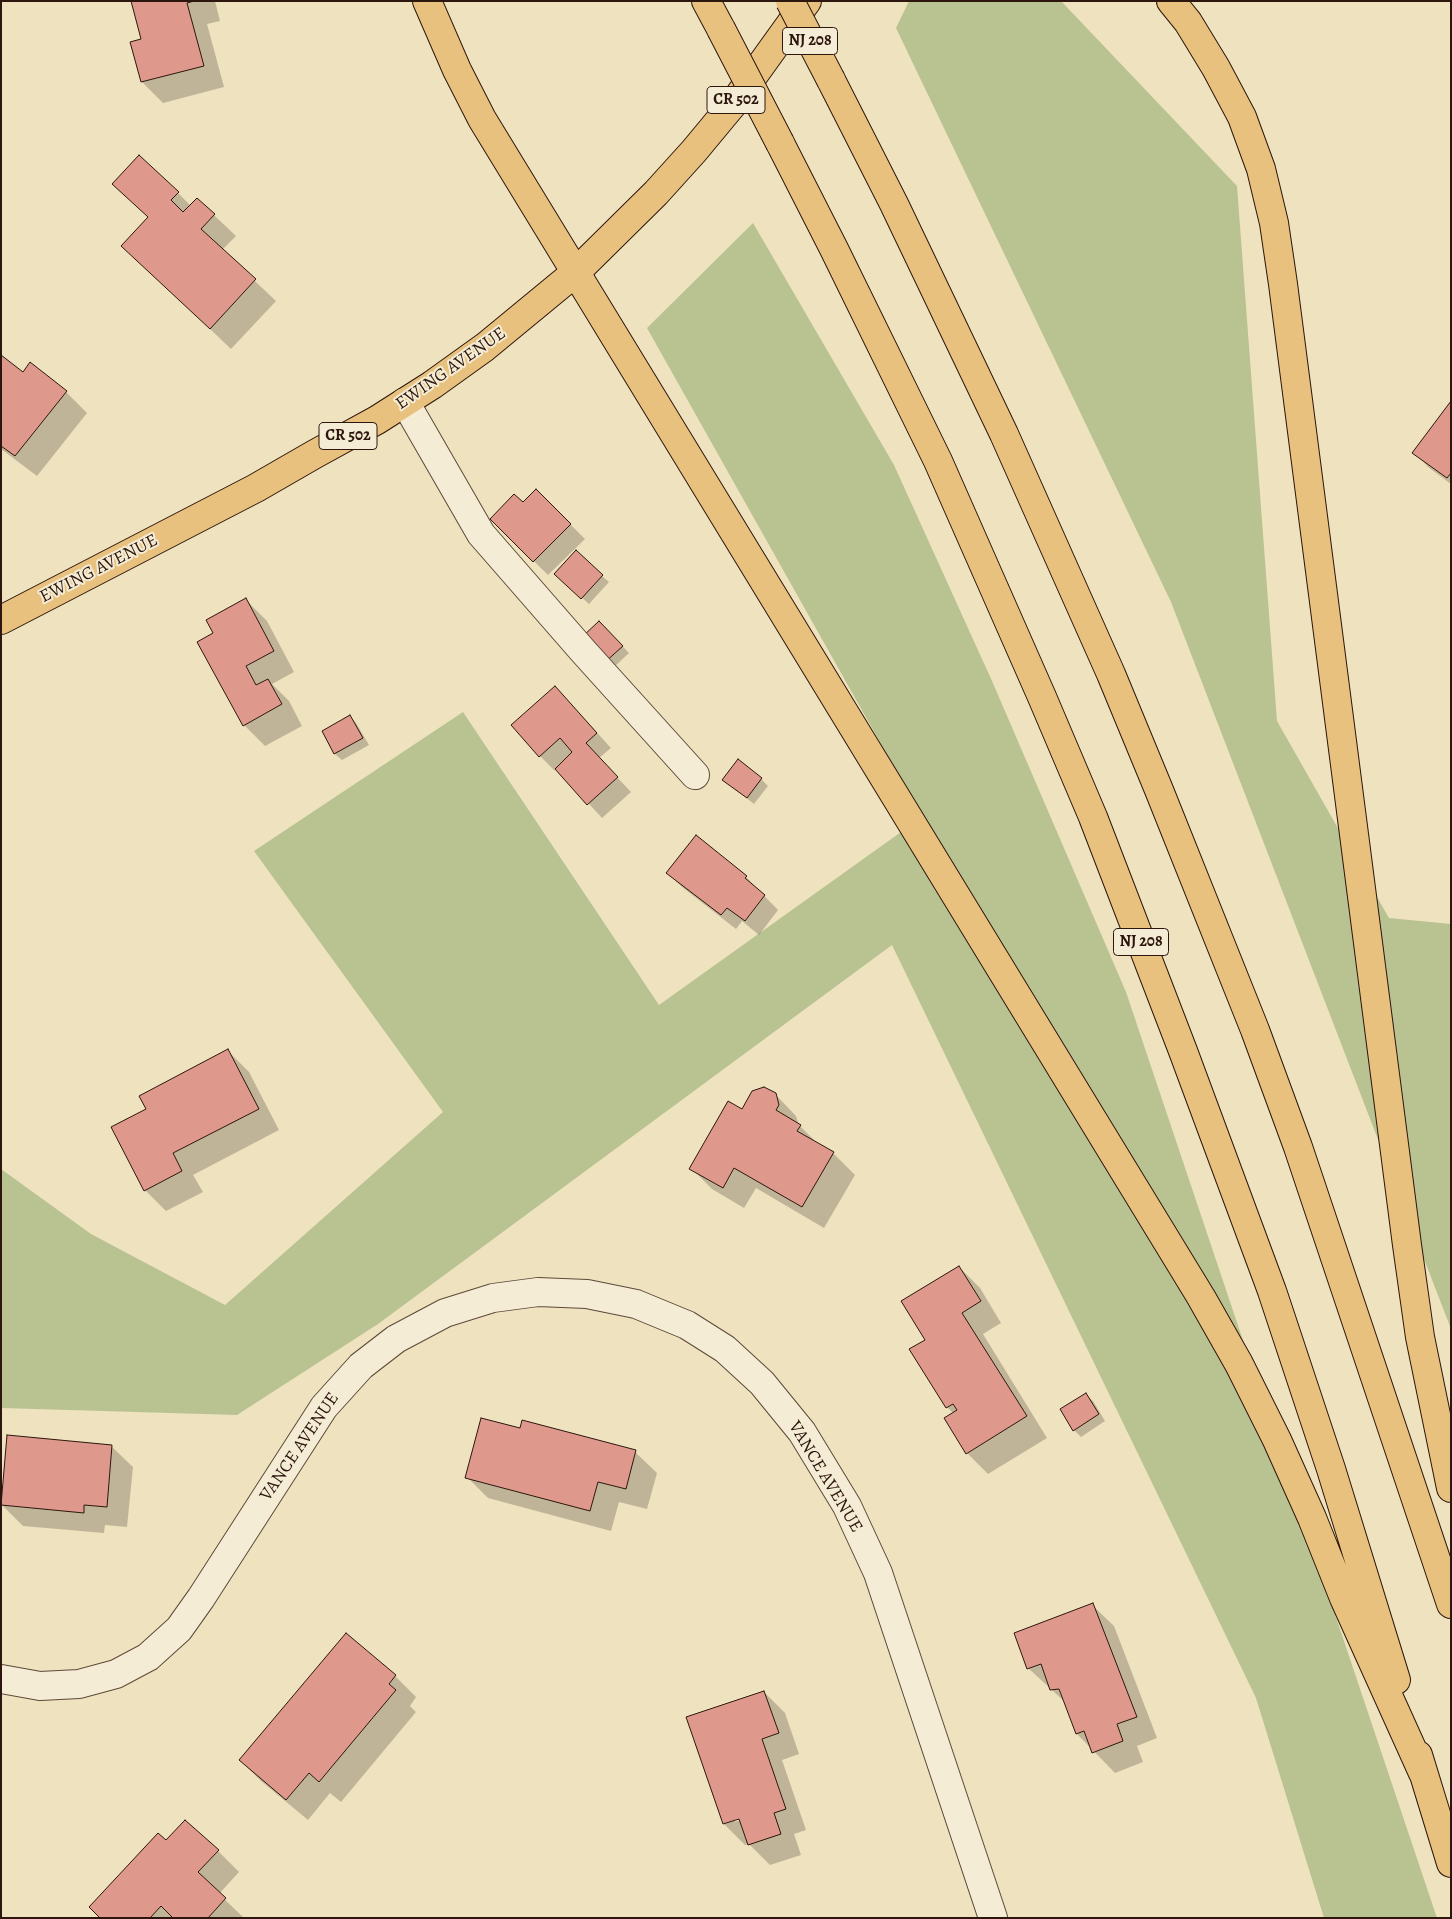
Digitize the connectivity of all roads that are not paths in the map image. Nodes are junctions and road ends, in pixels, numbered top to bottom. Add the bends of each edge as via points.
1 (427, 1) edge
2 (706, 1) edge
3 (790, 1) edge
4 (807, 1) edge
5 (1171, 1) edge
6 (576, 272) junction
7 (405, 402) junction
8 (1, 620) edge
9 (695, 776) dead end
10 (1451, 1488) edge
11 (1451, 1604) edge
12 (1, 1679) edge
13 (1423, 1773) junction
14 (1451, 1863) edge
15 (993, 1918) edge

1 - 6 main road via 482,119
2 - 13 main road, NJ 208, bridge via 834,248 938,461 1093,817 1272,1291 1387,1647
3 - 11 main road, NJ 208, bridge via 894,204 1004,434 1159,790 1298,1147
4 - 6 main road, EWING AVENUE / CR 502 via 694,151
5 - 10 main road via 1188,22 1242,116 1261,169 1274,223 1407,1245 1420,1337
6 - 7 main road, EWING AVENUE / CR 502 via 485,347
6 - 13 main road via 1239,1364 1277,1440
7 - 8 main road, EWING AVENUE / CR 502 via 256,488
7 - 9 street via 481,534
12 - 15 street, VANCE AVENUE via 40,1686 79,1684 116,1674 148,1657 179,1629 202,1598 324,1407 361,1366 396,1339 445,1313 493,1298 538,1292 587,1294 636,1304 687,1325 725,1349 762,1382 802,1432 846,1506 878,1573
13 - 14 main road, NJ 208

